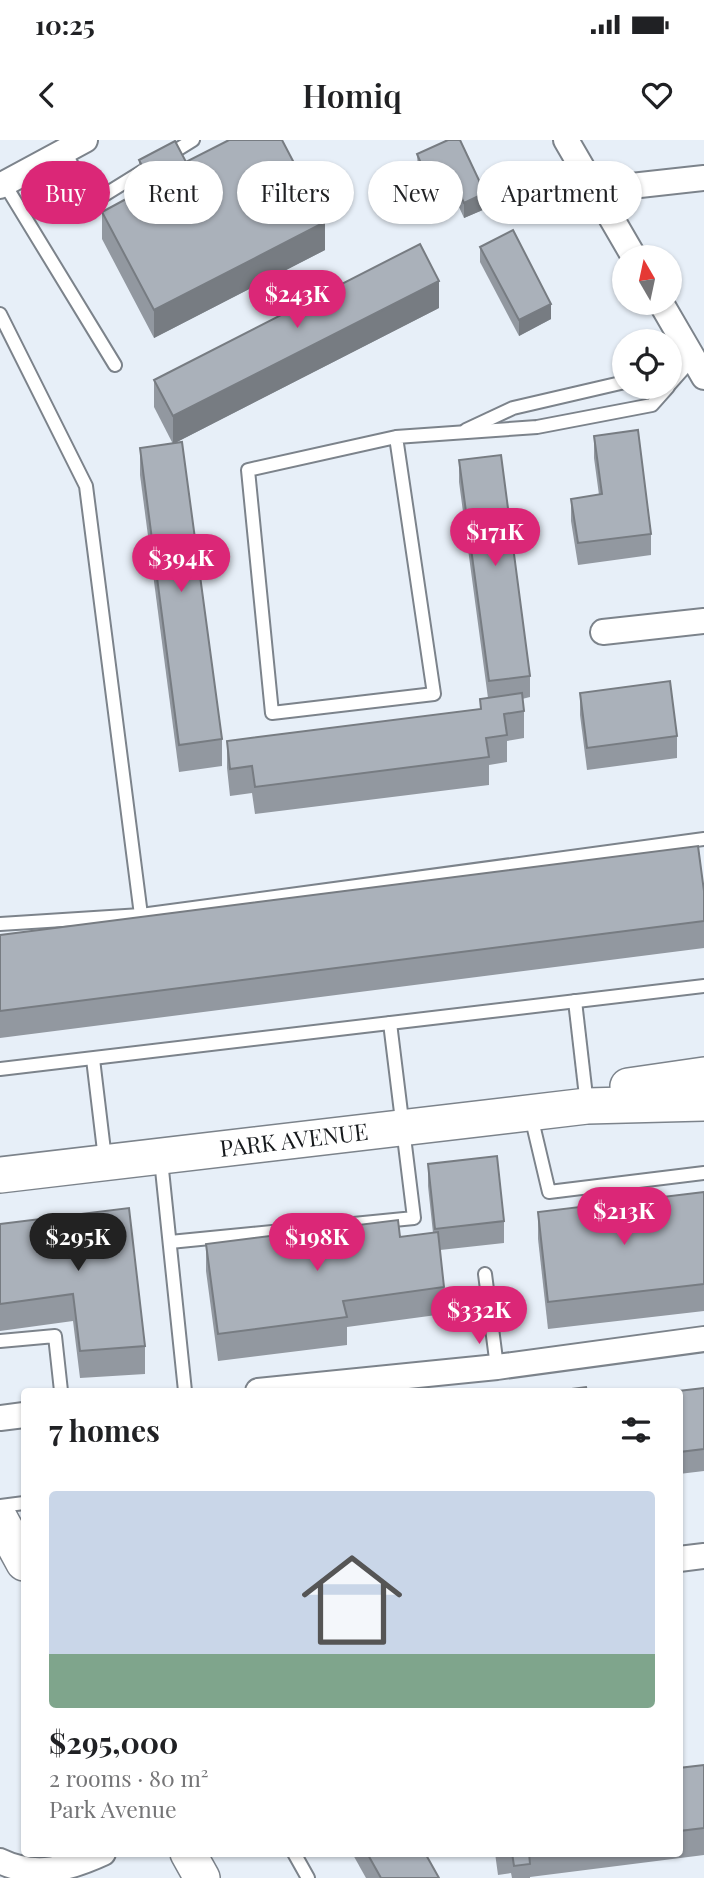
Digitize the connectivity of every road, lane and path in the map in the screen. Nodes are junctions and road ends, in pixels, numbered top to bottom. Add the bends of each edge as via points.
1 (192, 140) edge
2 (566, 140) edge
3 (74, 146) edge
4 (578, 161) edge
5 (704, 178) edge
6 (2, 185) edge
7 (642, 185) edge
8 (615, 224) edge
9 (627, 245) edge
10 (0, 314) edge
11 (668, 315) edge
12 (115, 365) dead end
13 (699, 368) edge
14 (682, 378) edge
15 (612, 385) edge
16 (657, 399) edge
17 (459, 434) junction
18 (396, 437) junction
19 (704, 621) edge
20 (603, 632) dead end
21 (704, 839) edge
22 (141, 915) junction
23 (0, 924) edge
24 (704, 986) edge
25 (575, 1001) junction
26 (390, 1023) junction
27 (93, 1059) junction
28 (0, 1069) edge
29 (704, 1075) edge
30 (704, 1103) edge
31 (587, 1106) junction
32 (530, 1113) junction
33 (403, 1127) junction
34 (160, 1156) junction
35 (106, 1163) junction
36 (704, 1172) edge
37 (0, 1175) edge
38 (170, 1242) junction
39 (485, 1274) dead end
40 (704, 1339) edge
41 (0, 1341) edge
42 (497, 1367) junction
43 (61, 1388) edge
44 (185, 1388) edge
45 (288, 1388) edge
46 (21, 1415) edge
47 (0, 1418) edge
48 (21, 1503) edge
49 (0, 1506) edge
50 (0, 1519) edge
51 (704, 1556) edge
52 (683, 1559) edge
53 (19, 1560) edge
54 (93, 1857) edge
55 (190, 1857) edge
56 (296, 1857) edge
57 (0, 1861) edge
58 (202, 1878) edge
59 (308, 1878) edge

1 - 3 lane via 93,202
2 - 4 street
3 - 6 street
5 - 7 street
6 - 12 lane
8 - 9 street
10 - 22 lane via 86,486
11 - 13 street
13 - 14 lane
15 - 17 lane via 513,408
16 - 17 lane via 652,405 537,427
17 - 18 lane
18 - 18 lane via 248,470 272,713 435,694
19 - 20 street
21 - 22 lane
22 - 23 lane
24 - 25 lane
25 - 26 lane
25 - 31 lane
26 - 27 lane
26 - 33 lane
27 - 28 lane
27 - 35 lane
29 - 31 street, PARK AVENUE via 617,1088
30 - 31 street, PARK AVENUE
31 - 32 street, PARK AVENUE
32 - 33 street, PARK AVENUE
32 - 36 lane via 549,1192
33 - 34 street, PARK AVENUE
33 - 38 lane via 414,1218
34 - 35 street, PARK AVENUE
34 - 38 lane
35 - 37 street, PARK AVENUE
38 - 44 lane
39 - 42 lane
40 - 42 street
41 - 43 lane via 55,1336
42 - 45 street
46 - 47 street
48 - 49 lane
50 - 53 street
51 - 52 street
54 - 57 street via 53,1874 31,1874
55 - 58 street
56 - 59 lane

